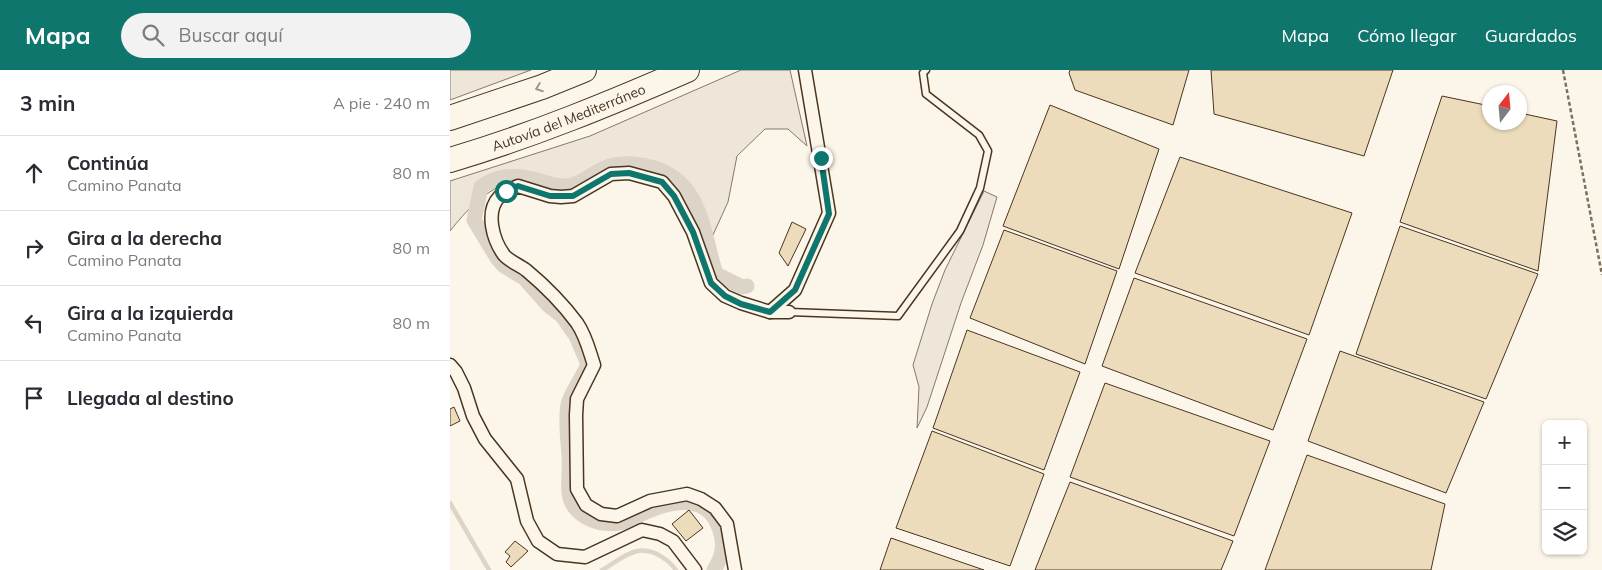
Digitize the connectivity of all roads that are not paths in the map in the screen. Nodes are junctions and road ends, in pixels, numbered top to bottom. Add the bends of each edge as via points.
1 (584, 70) edge
2 (687, 70) edge
3 (805, 70) edge
4 (926, 70) edge
5 (450, 118) edge
6 (450, 160) edge
7 (770, 312) junction
8 (789, 312) joint
9 (450, 365) edge
10 (695, 570) edge
11 (735, 570) edge

1 -> 5 highway
2 - 6 highway, Autovía del Mediterráneo via 598,109 496,147
3 - 7 street via 829,214 795,290
4 - 8 lane via 923,73 926,94 979,136 988,151 980,188 960,230 898,316
7 - 8 street
7 - 11 street via 741,304 725,296 711,283 693,232 674,196 662,182 629,173 611,174 573,196 550,196 518,186 498,198 494,207 491,223 504,256 525,270 551,295 577,323 586,339 594,365 577,399 575,437 577,489 586,505 601,514 617,516 650,501 687,494 701,499 715,508 727,524
9 - 10 street via 464,388 485,439 517,479 527,521 538,541 558,554 585,558 642,530 673,541

